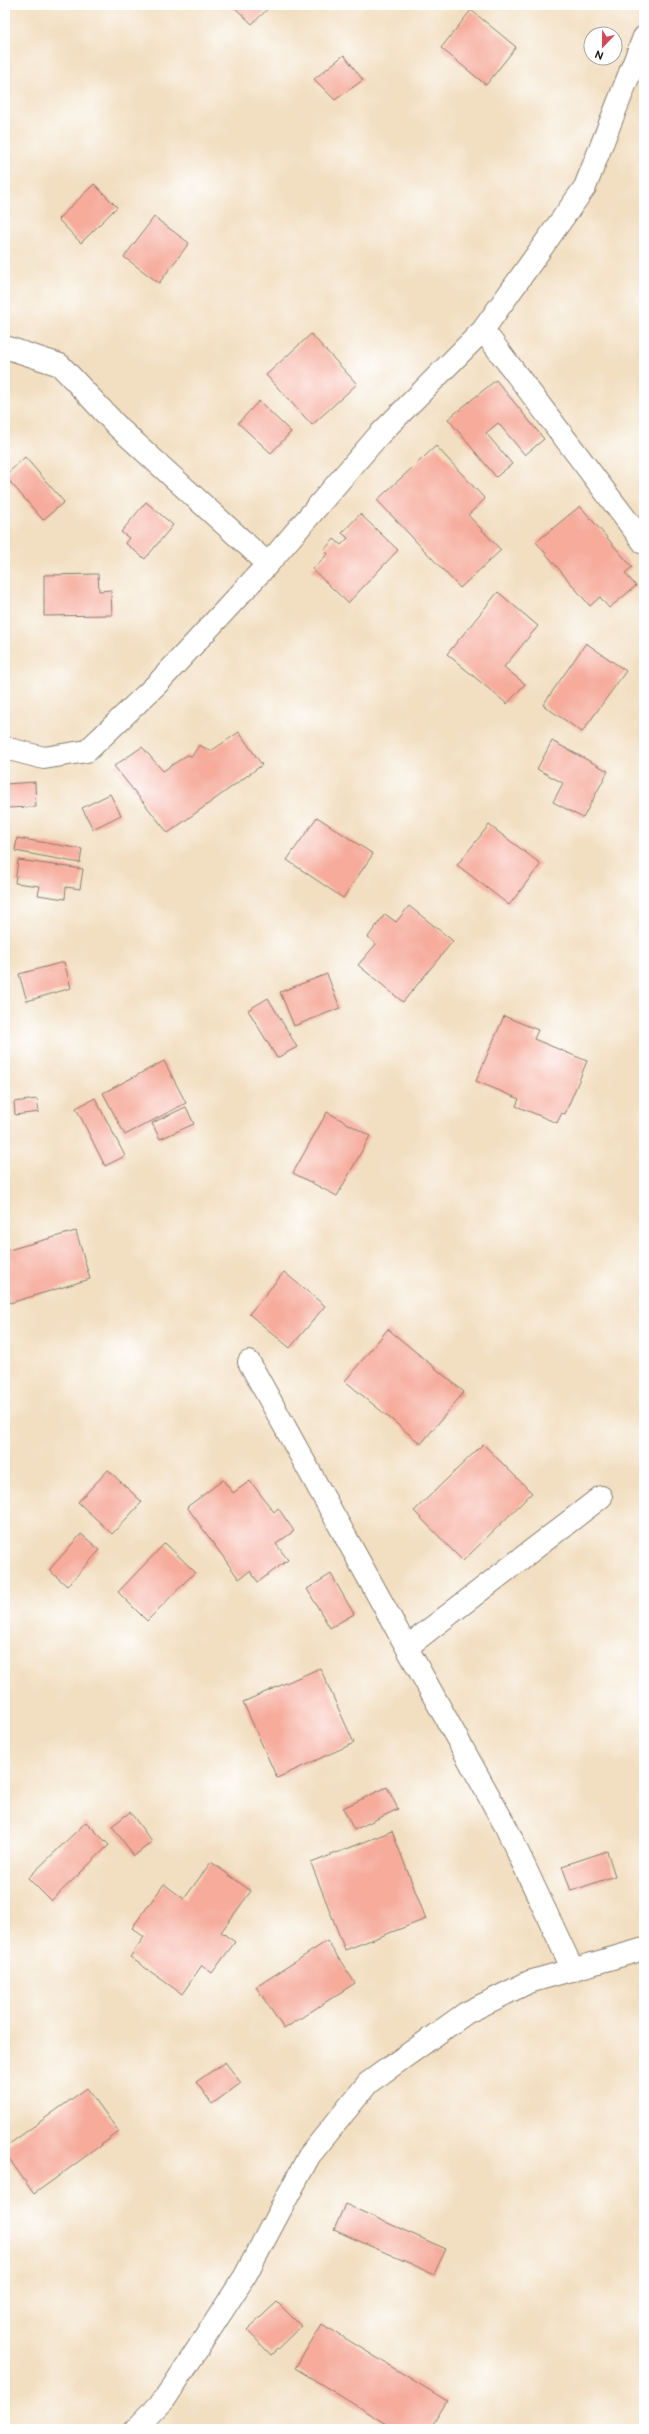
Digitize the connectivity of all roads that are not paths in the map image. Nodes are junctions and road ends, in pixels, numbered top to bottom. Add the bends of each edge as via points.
1 (644, 37) edge
2 (483, 330) junction
3 (5, 346) edge
4 (644, 543) edge
5 (268, 564) junction
6 (5, 748) edge
7 (249, 1362) dead end
8 (600, 1498) dead end
9 (407, 1647) junction
10 (644, 1949) edge
11 (573, 1970) junction
12 (136, 2429) edge

1 - 2 street via 585,187
2 - 4 street
2 - 5 street via 378,436
3 - 5 street via 60,365 119,428
5 - 6 street via 157,684 87,751 44,758
7 - 9 street
8 - 9 street
9 - 11 street via 506,1827
10 - 11 street
11 - 12 street via 529,1982 466,2013 368,2083 310,2156 245,2276 165,2399

